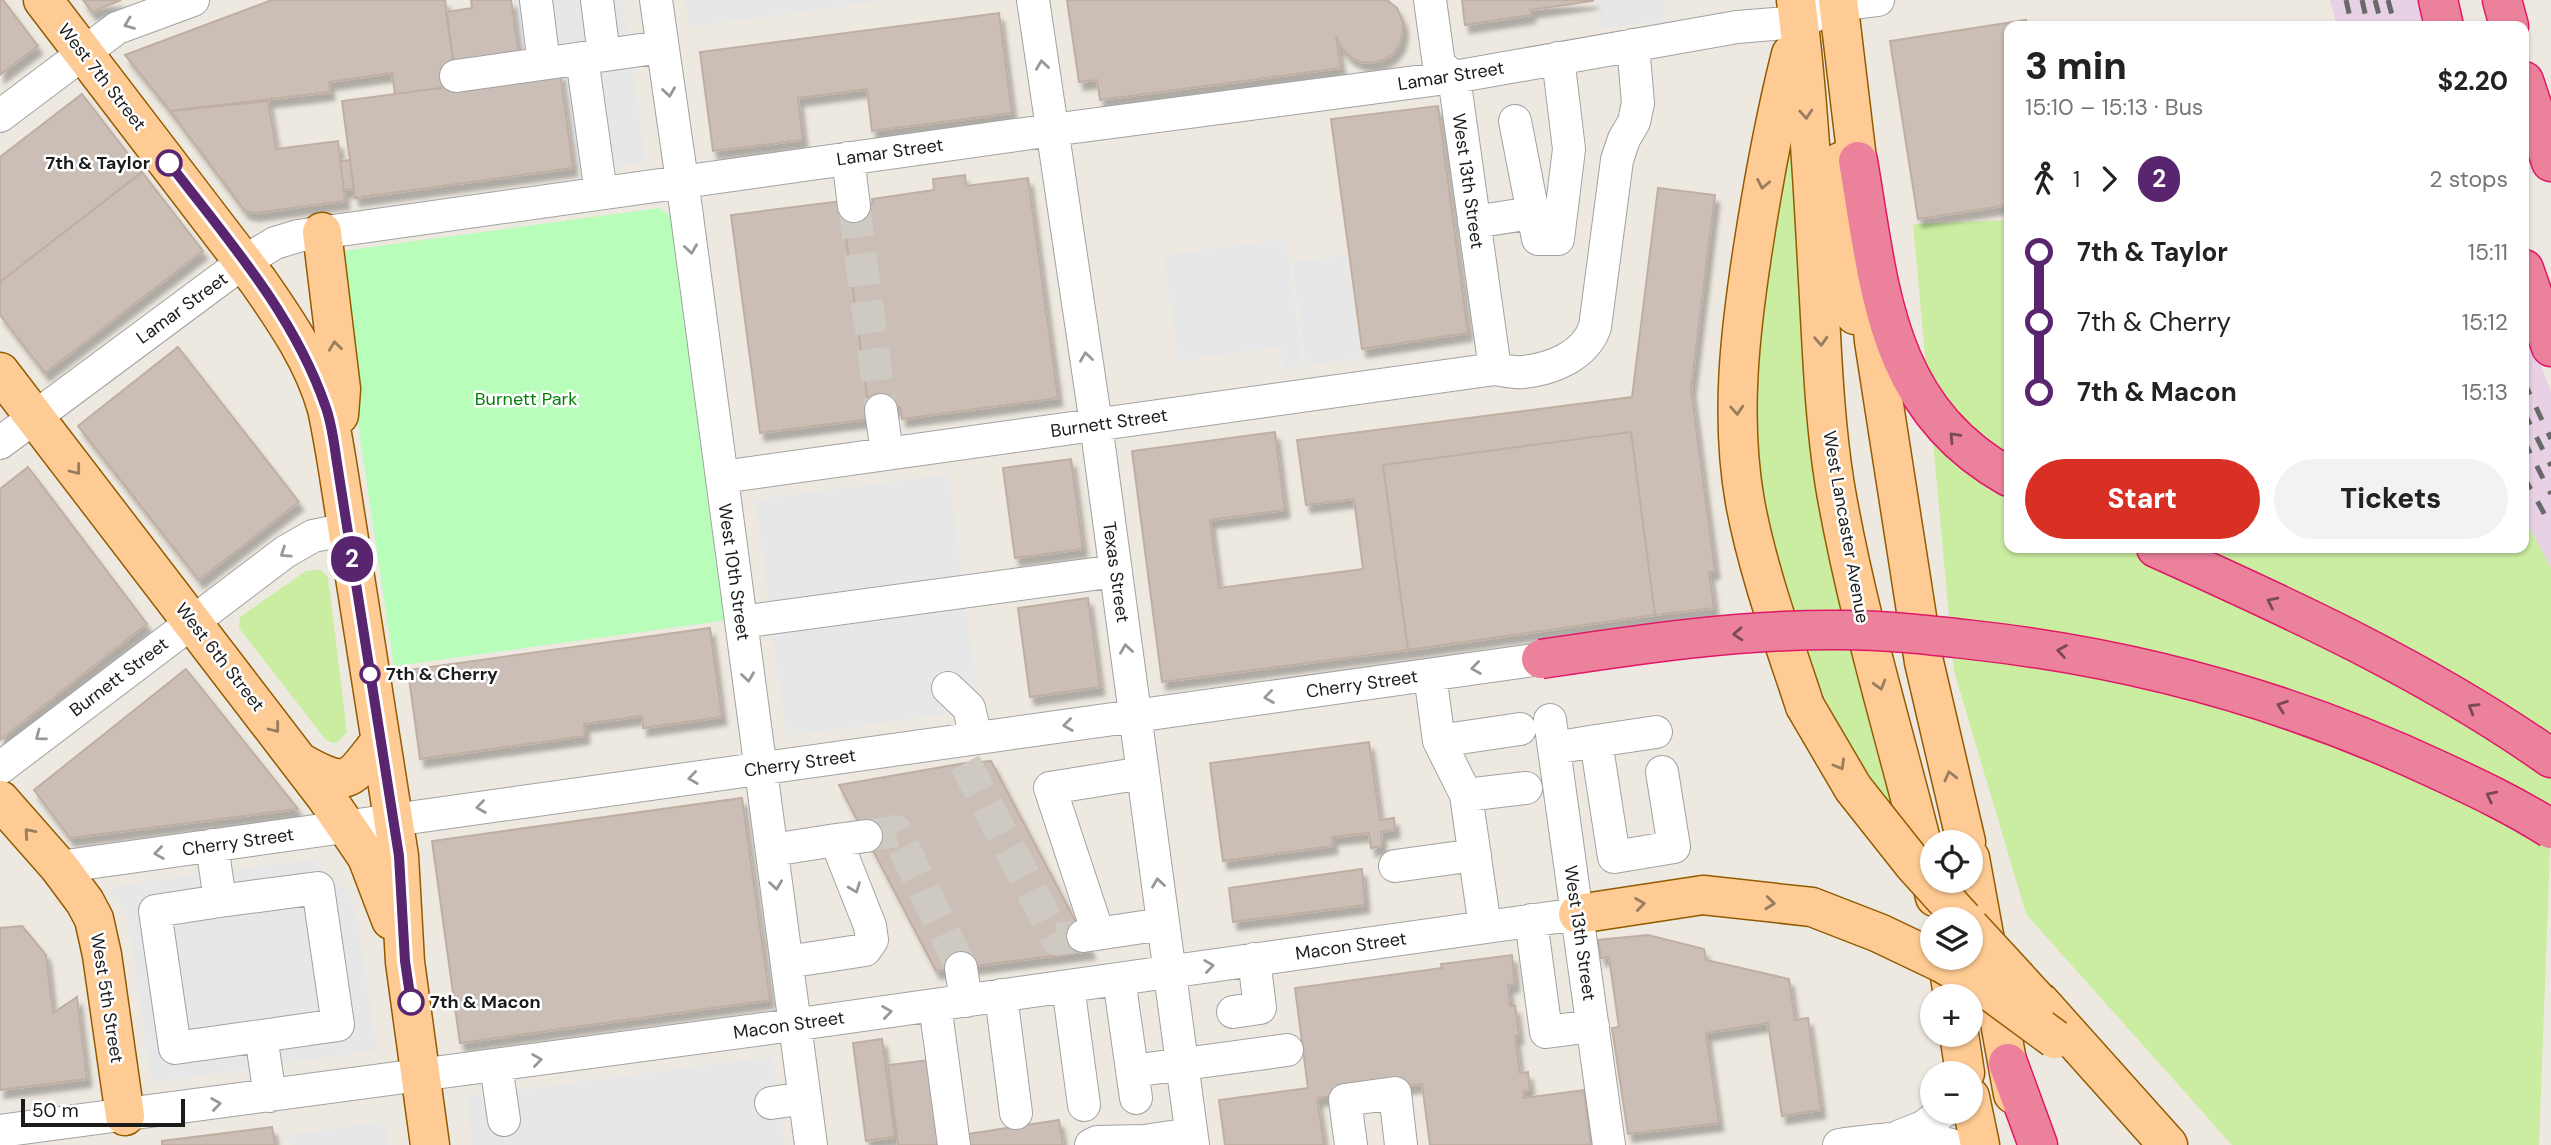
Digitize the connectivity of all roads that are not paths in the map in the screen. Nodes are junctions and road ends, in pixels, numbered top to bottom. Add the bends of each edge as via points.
1 (43, 0) edge
2 (192, 0) edge
3 (536, 0) edge
4 (597, 0) edge
5 (656, 0) edge
6 (1033, 0) edge
7 (1430, 0) edge
8 (1878, 0) edge
9 (2438, 0) edge
10 (2502, 0) edge
11 (1838, 3) edge
12 (1798, 11) edge
13 (2443, 21) edge
14 (2508, 21) edge
15 (1633, 45) junction
16 (662, 47) junction
17 (542, 48) dead end
18 (84, 53) junction
19 (593, 57) junction
20 (1559, 58) junction
21 (456, 76) dead end
22 (1454, 77) junction
23 (2529, 96) edge
24 (0, 116) edge
25 (1516, 121) dead end
26 (1052, 130) junction
27 (848, 158) junction
28 (1858, 162) junction
29 (2551, 162) edge
30 (682, 182) junction
31 (601, 193) junction
32 (854, 206) tunnel mouth
33 (1532, 213) junction
34 (1474, 222) junction
35 (322, 232) junction
36 (244, 261) junction
37 (2529, 283) edge
38 (2551, 347) edge
39 (1495, 369) junction
40 (0, 372) edge
41 (881, 410) tunnel mouth
42 (34, 416) junction
43 (1096, 424) junction
44 (0, 443) edge
45 (887, 453) junction
46 (337, 463) junction
47 (2004, 474) edge
48 (722, 477) junction
49 (348, 529) junction
50 (2167, 553) edge
51 (1116, 571) junction
52 (192, 622) junction
53 (741, 622) junction
54 (1541, 659) joint
55 (1924, 662) junction
56 (1430, 675) junction
57 (948, 688) dead end
58 (1135, 716) junction
59 (1520, 729) dead end
60 (1656, 732) dead end
61 (380, 741) junction
62 (1439, 741) junction
63 (1596, 741) junction
64 (967, 747) junction
65 (2551, 758) edge
66 (303, 764) junction
67 (0, 768) edge
68 (761, 769) junction
69 (1662, 772) dead end
70 (1143, 773) junction
71 (1526, 788) dead end
72 (1466, 795) junction
73 (0, 800) edge
74 (393, 820) junction
75 (348, 826) junction
76 (2551, 829) edge
77 (1963, 830) edge
78 (212, 845) junction
79 (772, 850) junction
80 (1475, 855) junction
81 (1395, 866) dead end
82 (59, 867) junction
83 (1976, 893) edge
84 (220, 901) junction
85 (1938, 907) edge
86 (1952, 907) edge
87 (1578, 914) junction
88 (1531, 920) junction
89 (1163, 924) junction
90 (1485, 927) junction
91 (1983, 941) edge
92 (1254, 959) junction
93 (405, 961) junction
94 (787, 962) junction
95 (961, 968) tunnel mouth
96 (1169, 972) junction
97 (1119, 979) junction
98 (1068, 986) junction
99 (1000, 995) junction
100 (951, 1003) junction
101 (1233, 1012) dead end
102 (795, 1024) junction
103 (1593, 1026) junction
104 (261, 1035) junction
105 (1287, 1050) dead end
106 (2008, 1063) junction
107 (496, 1065) junction
108 (1182, 1065) junction
109 (421, 1076) junction
110 (2119, 1092) junction
111 (270, 1096) junction
112 (805, 1098) junction
113 (771, 1102) dead end
114 (1084, 1105) dead end
115 (1016, 1113) dead end
116 (504, 1121) dead end
117 (1927, 1124) edge
118 (1976, 1124) edge
119 (5, 1131) edge
120 (126, 1131) edge
121 (1192, 1140) edge
122 (1891, 1140) edge
123 (1144, 1143) edge
124 (67, 1145) edge
125 (430, 1145) edge
126 (811, 1145) edge
127 (954, 1145) edge
128 (1091, 1145) edge
129 (1351, 1145) edge
130 (1401, 1145) edge
131 (1609, 1145) edge
132 (1839, 1145) edge
133 (1951, 1145) edge
134 (1980, 1145) edge
135 (2020, 1145) edge
136 (2038, 1145) edge
137 (2168, 1145) edge

1 - 18 main road, West 7th Street
2 -> 18 street via 117,28
3 - 17 street
4 - 19 street
5 - 16 street, West 10th Street
26 -> 6 street, Texas Street
7 - 22 street, West 13th Street via 1439,65
8 - 11 street, Lamar Street
9 - 13 highway
10 - 14 highway
11 - 12 street, Lamar Street
11 - 28 main road
12 - 15 street, Lamar Street
12 - 55 main road via 1826,73 1841,172 1862,388 1881,503
12 -> 85 main road, West Lancaster Avenue via 1835,485 1865,631
12 -> 86 main road, bridge via 1759,203 1741,321 1736,400 1745,501 1767,593 1805,706 1853,788
15 - 20 street, Lamar Street
15 - 39 street, Burnett Street via 1638,103 1617,160 1591,337 1583,348 1555,365 1521,373
16 - 19 street
16 -> 30 street, West 10th Street
18 - 24 street
18 - 36 main road, West 7th Street
19 - 21 street
19 - 31 street
20 - 22 street, Lamar Street
20 - 33 street via 1569,149 1558,239 1538,239
22 - 26 street, Lamar Street
22 - 34 street, West 13th Street
23 - 29 highway
25 - 33 street
26 - 27 street, Lamar Street
43 -> 26 street, Texas Street
27 - 30 street, Lamar Street
27 - 32 street
47 -> 28 highway via 1965,449 1922,399 1905,370 1882,296
28 - 55 main road via 1874,341
30 - 31 street, Lamar Street
30 -> 48 street, West 10th Street
31 - 35 street, Lamar Street
33 - 34 street
34 - 39 street, West 13th Street
35 - 36 street, Lamar Street via 275,243
46 -> 35 main road via 341,389
36 - 42 street, Lamar Street
36 - 46 main road, West 7th Street via 288,323 308,361 327,408
37 - 38 highway
39 - 43 street, Burnett Street
40 - 42 main road, West 6th Street
41 - 45 street
42 - 44 street, Lamar Street
42 -> 52 main road, West 6th Street
43 - 45 street, Burnett Street
43 - 51 street, Texas Street
45 - 48 street, Burnett Street
46 - 49 main road, West 7th Street
48 - 53 street, West 10th Street
49 -> 52 street, Burnett Street via 313,536 285,552
49 - 61 main road, West 7th Street
65 -> 50 highway via 2370,650
51 - 53 street
58 -> 51 street, Texas Street
52 -> 66 main road, West 6th Street
52 -> 67 street, Burnett Street
53 -> 68 street, West 10th Street
54 -> 56 street, Cherry Street
76 -> 54 highway, bridge via 2411,757 2274,703 2159,670 2067,652 1841,630 1672,639
77 -> 55 main road
56 -> 58 street, Cherry Street
56 - 62 street
57 - 64 street via 969,708
58 -> 64 street, Cherry Street
58 - 70 street, Texas Street
59 - 62 street
60 - 63 street
61 - 66 main road via 352,776 342,779 326,777
61 - 74 main road, West 7th Street
62 - 72 street
63 - 69 street via 1614,857 1674,847
63 - 87 street, West 13th Street via 1552,734
64 - 68 street, Cherry Street
66 - 75 main road, West 6th Street
68 -> 74 street, Cherry Street via 609,803
68 - 79 street, West 10th Street
89 -> 70 street, Texas Street
70 - 89 street via 1050,788 1091,934
71 - 72 street
72 - 80 street
82 -> 73 main road, West 5th Street
74 - 75 street, Cherry Street
74 - 93 main road, West 7th Street
75 - 78 street, Cherry Street
75 - 93 main road, West 6th Street via 367,858
78 -> 82 street, Cherry Street
78 - 84 street
79 -> 94 street, West 10th Street
79 -> 94 street via 851,838 872,940 865,950
80 - 81 street
80 - 90 street
82 - 120 main road, West 5th Street via 94,919
83 - 106 main road
84 - 104 street via 155,911 175,1048
84 - 104 street via 318,888 338,1025
87 - 88 street, Macon Street
87 - 103 street, West 13th Street
87 -> 110 main road, bridge via 1703,895 1812,907 1879,933 1991,992
88 - 90 street, Macon Street
88 - 103 street via 1546,1032
89 - 96 street, Texas Street
90 - 92 street, Macon Street
91 - 110 main road, bridge
96 -> 92 street, Macon Street
92 - 101 street via 1260,1008
93 - 109 main road, West 7th Street
94 - 102 street, West 10th Street
95 - 100 street
96 - 97 street, Macon Street
96 - 108 street, Texas Street
97 - 98 street, Macon Street
97 - 108 street via 1134,1085
98 - 99 street, Macon Street
98 - 114 street
99 - 100 street, Macon Street
99 - 115 street
102 -> 100 street, Macon Street
100 - 127 street
107 -> 102 street, Macon Street
102 - 112 street, West 10th Street
103 - 131 street, West 13th Street
104 - 111 street
105 - 108 street
106 - 135 main road
106 - 136 highway
107 - 109 street, Macon Street
107 - 116 street
108 - 121 street, Texas Street
109 - 111 street, Macon Street
109 - 125 main road, West 7th Street
110 - 137 main road
120 -> 111 street, Macon Street
112 - 113 street
112 - 126 street, West 10th Street
117 - 122 street
118 - 134 main road
119 - 120 street, Macon Street
119 - 124 street
121 - 123 street
122 - 132 street
122 - 133 street via 1925,1138
123 - 128 street
129 - 130 street via 1345,1100 1395,1093

